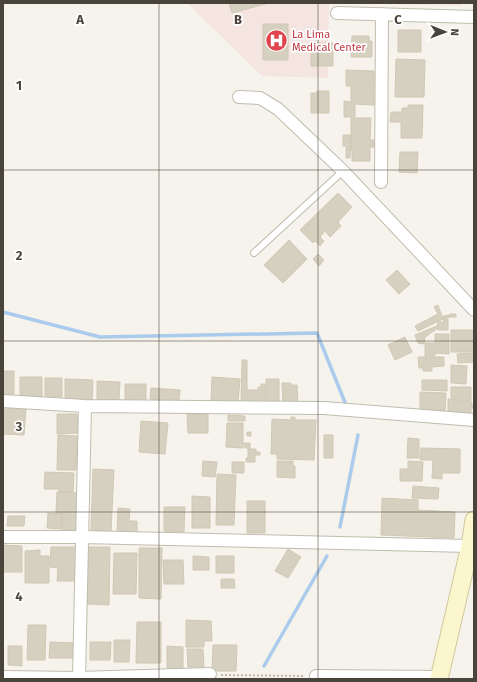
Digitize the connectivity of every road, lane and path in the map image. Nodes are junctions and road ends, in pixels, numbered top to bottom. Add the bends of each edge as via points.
1 (337, 13) dead end
2 (382, 14) junction
3 (474, 18) edge
4 (239, 97) dead end
5 (343, 171) junction
6 (381, 182) dead end
7 (254, 253) dead end
8 (474, 310) edge
9 (3, 401) edge
10 (85, 406) junction
11 (474, 420) edge
12 (474, 520) edge
13 (3, 537) edge
14 (82, 537) junction
15 (470, 546) junction
16 (210, 674) joint
17 (316, 676) joint
18 (3, 677) edge
19 (439, 678) edge
20 (79, 679) edge

1 - 2 street
2 - 3 street
2 - 6 street
4 - 5 street via 260,98 278,109
5 - 7 lane
5 - 8 street
9 - 10 street
10 - 11 street via 324,408
10 - 14 street
12 - 15 street
13 - 14 street
14 - 15 street
14 - 20 street
15 - 19 street
16 - 17 path
16 - 20 street
17 - 19 street
18 - 20 street

